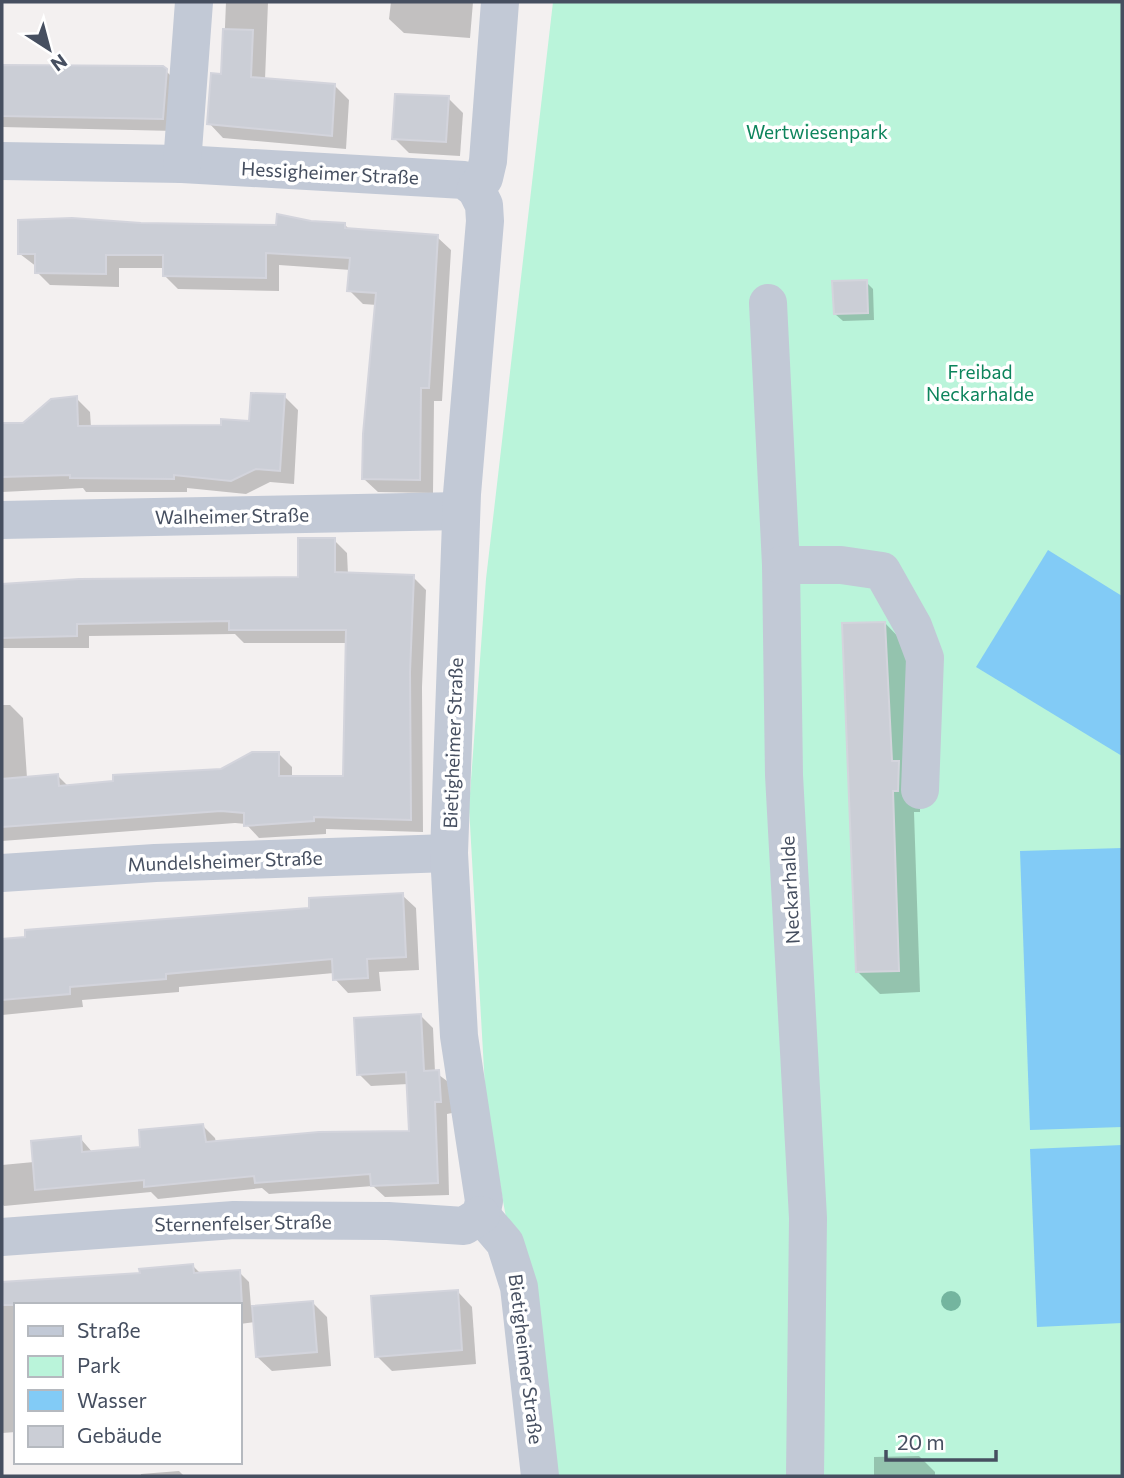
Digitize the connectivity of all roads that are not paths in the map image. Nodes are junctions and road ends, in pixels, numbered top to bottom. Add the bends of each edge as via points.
1 (194, 2) edge
2 (500, 2) edge
3 (2, 161) edge
4 (182, 164) junction
5 (476, 189) junction
6 (768, 303) dead end
7 (461, 512) junction
8 (2, 520) edge
9 (781, 565) junction
10 (920, 790) dead end
11 (449, 853) junction
12 (2, 873) edge
13 (481, 1214) junction
14 (2, 1237) edge
15 (540, 1476) edge
16 (804, 1476) edge

1 - 4 street
2 - 5 street via 488,161
3 - 4 street, Hessigheimer Straße
4 - 5 street, Hessigheimer Straße via 464,180
5 - 7 street, Bietigheimer Straße via 485,221
6 - 9 street, Neckarhalde
7 - 8 street, Walheimer Straße
7 - 11 street, Bietigheimer Straße
9 - 10 street via 841,565 882,571 925,657
9 - 16 street, Neckarhalde via 784,775 808,1218
11 - 12 street, Mundelsheimer Straße
11 - 13 street, Bietigheimer Straße via 459,1036 484,1201
13 - 14 street, Sternenfelser Straße via 464,1226 234,1220
13 - 15 street, Bietigheimer Straße via 505,1242 519,1287

